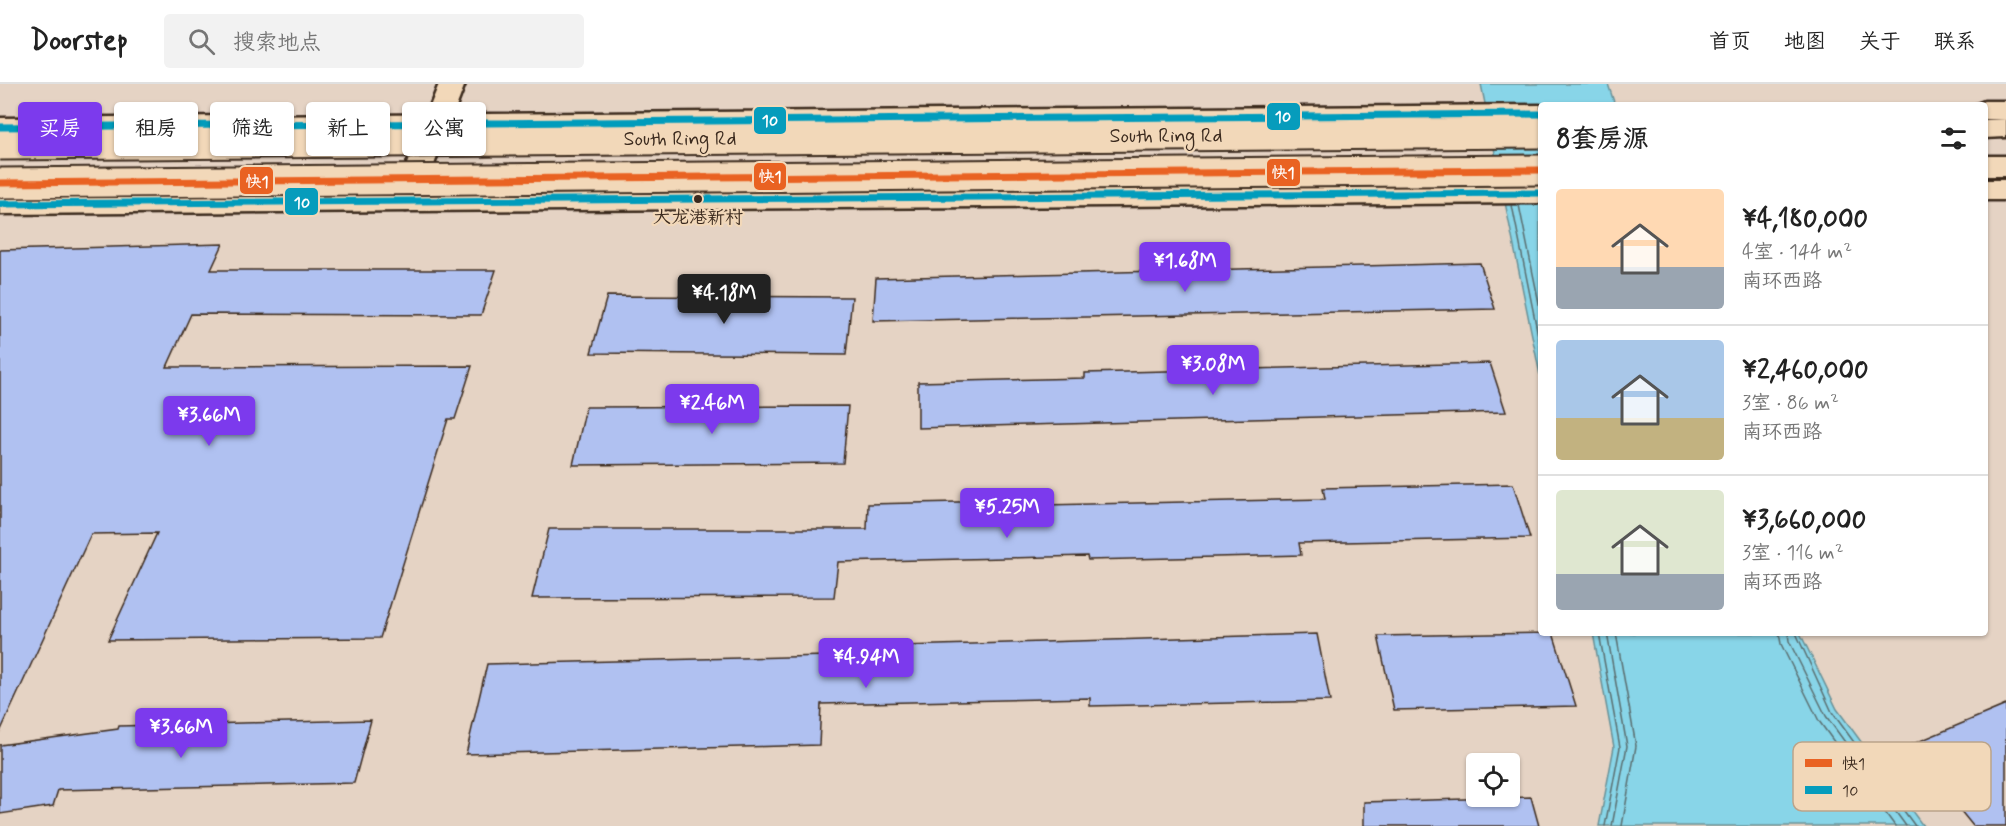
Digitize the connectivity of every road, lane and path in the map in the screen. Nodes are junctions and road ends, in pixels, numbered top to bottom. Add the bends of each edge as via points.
1 (452, 84) edge
2 (444, 102) edge
3 (1988, 110) edge
4 (2006, 110) edge
5 (1538, 114) edge
6 (402, 124) edge
7 (486, 124) edge
8 (0, 127) edge
9 (2006, 128) edge
10 (1988, 129) edge
11 (1538, 133) edge
12 (203, 143) junction
13 (0, 145) edge
14 (423, 156) edge
15 (1988, 166) edge
16 (2006, 166) edge
17 (1538, 170) edge
18 (179, 182) junction
19 (0, 183) edge
20 (1988, 190) edge
21 (2006, 190) edge
22 (1538, 193) edge
23 (406, 201) junction
24 (0, 203) edge

1 - 2 main road
3 - 4 main road
5 - 7 main road
6 - 8 main road
8 - 12 main road, bridge
9 - 10 main road
11 - 12 main road, South Ring Rd, bridge
12 - 13 main road, South Ring Rd, bridge
14 - 23 main road
15 - 16 main road
17 - 18 main road, bridge
18 - 19 main road, bridge
18 - 24 main road, bridge
20 - 21 main road
22 - 23 main road
23 - 24 main road

